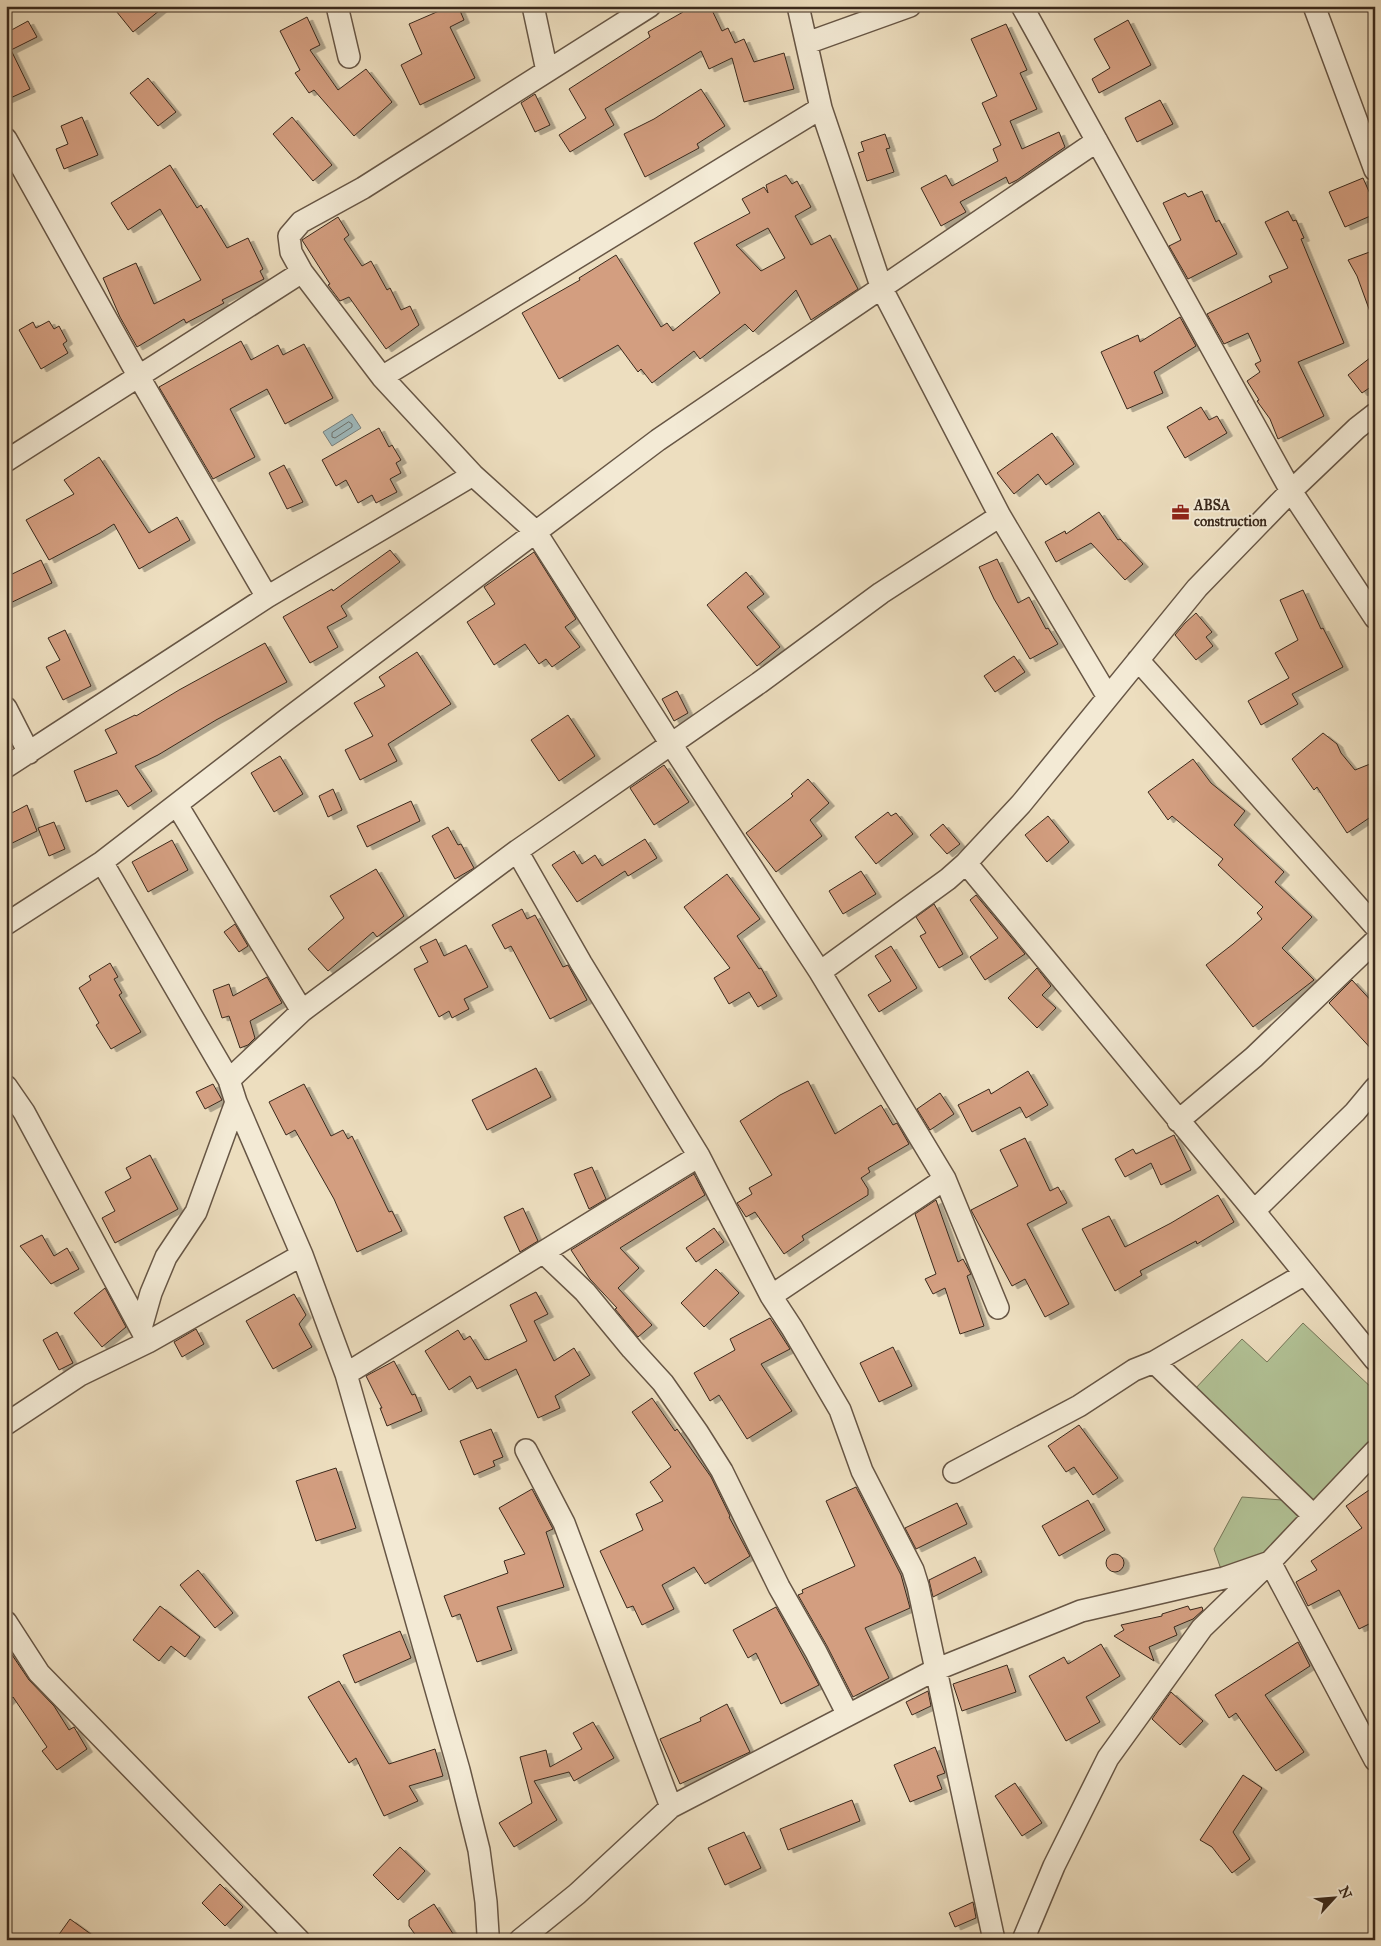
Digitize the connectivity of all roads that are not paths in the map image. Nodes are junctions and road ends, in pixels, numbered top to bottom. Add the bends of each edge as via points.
1 (337, 6) edge
2 (533, 6) edge
3 (650, 6) edge
4 (798, 6) edge
5 (910, 6) edge
6 (1022, 6) edge
7 (1314, 6) edge
8 (807, 43) junction
9 (349, 57) dead end
10 (547, 70) junction
11 (821, 108) junction
12 (6, 139) edge
13 (1097, 141) junction
14 (1375, 170) edge
15 (302, 272) junction
16 (882, 289) junction
17 (139, 377) junction
18 (382, 377) junction
19 (1375, 414) edge
20 (6, 461) edge
21 (473, 475) junction
22 (1291, 491) junction
23 (1000, 516) junction
24 (535, 532) junction
25 (268, 596) junction
26 (1375, 618) edge
27 (1138, 660) junction
28 (1108, 697) junction
29 (6, 708) edge
30 (671, 744) junction
31 (30, 752) junction
32 (6, 766) edge
33 (177, 805) junction
34 (517, 851) junction
35 (102, 862) junction
36 (966, 863) junction
37 (6, 924) edge
38 (1375, 926) edge
39 (1375, 941) edge
40 (820, 972) junction
41 (302, 1011) junction
42 (229, 1080) junction
43 (6, 1086) edge
44 (1375, 1088) edge
45 (236, 1102) junction
46 (1178, 1121) junction
47 (699, 1156) junction
48 (945, 1179) junction
49 (1254, 1211) junction
50 (544, 1253) junction
51 (302, 1255) junction
52 (1305, 1274) junction
53 (771, 1296) junction
54 (998, 1308) dead end
55 (144, 1335) junction
56 (1375, 1360) edge
57 (1154, 1362) junction
58 (346, 1374) junction
59 (6, 1424) edge
60 (526, 1450) dead end
61 (1375, 1451) edge
62 (954, 1472) dead end
63 (1313, 1515) junction
64 (1270, 1562) junction
65 (6, 1622) edge
66 (935, 1670) junction
67 (848, 1715) junction
68 (1375, 1760) edge
69 (671, 1807) junction
70 (299, 1940) edge
71 (487, 1940) edge
72 (520, 1940) edge
73 (994, 1940) edge
74 (1023, 1940) edge

1 - 9 street
2 - 10 street
3 - 10 street
4 - 8 street
5 - 8 street
6 - 13 street
7 - 14 street
8 - 11 street
10 - 15 street via 363,188 301,222 289,236 291,252
11 - 16 street
11 - 18 street
12 - 17 street
13 - 16 street
13 - 22 street
15 - 17 street
15 - 18 street
16 - 23 street
16 - 24 street via 658,440
17 - 20 street
17 - 25 street
18 - 21 street
19 - 22 street
21 - 24 street
21 - 25 street
22 - 26 street
22 - 27 street via 1197,588
23 - 28 street
23 - 30 street via 881,594
24 - 30 street
24 - 33 street
25 - 31 street
27 - 28 street
27 - 38 street
28 - 36 street via 1021,804
29 - 31 street
30 - 34 street
30 - 40 street
31 - 32 street
33 - 35 street
33 - 41 street
34 - 41 street
34 - 47 street
35 - 37 street
35 - 42 street
36 - 40 street
36 - 46 street
39 - 46 street via 1254,1058
40 - 48 street
41 - 42 street
42 - 45 street
43 - 55 street via 24,1112
44 - 49 street via 1355,1112
45 - 51 street
45 - 55 street via 196,1212 166,1258 150,1293
46 - 49 street
47 - 50 street
47 - 53 street
48 - 53 street
48 - 54 street
49 - 52 street
50 - 58 street
50 - 67 street via 585,1292 663,1383 698,1433 722,1471
51 - 55 street
51 - 58 street
52 - 56 street
52 - 57 street
53 - 66 street via 840,1410 862,1471 913,1570
55 - 59 street
57 - 62 street via 1134,1370 1079,1406
57 - 63 street
58 - 71 street via 479,1850
60 - 69 street via 564,1523
61 - 63 street
63 - 64 street
64 - 66 street via 1224,1578 1081,1611
64 - 68 street
64 - 74 street via 1202,1628 1108,1758 1054,1866
65 - 70 street via 39,1672
66 - 67 street
66 - 73 street
67 - 69 street
69 - 72 street via 577,1894

